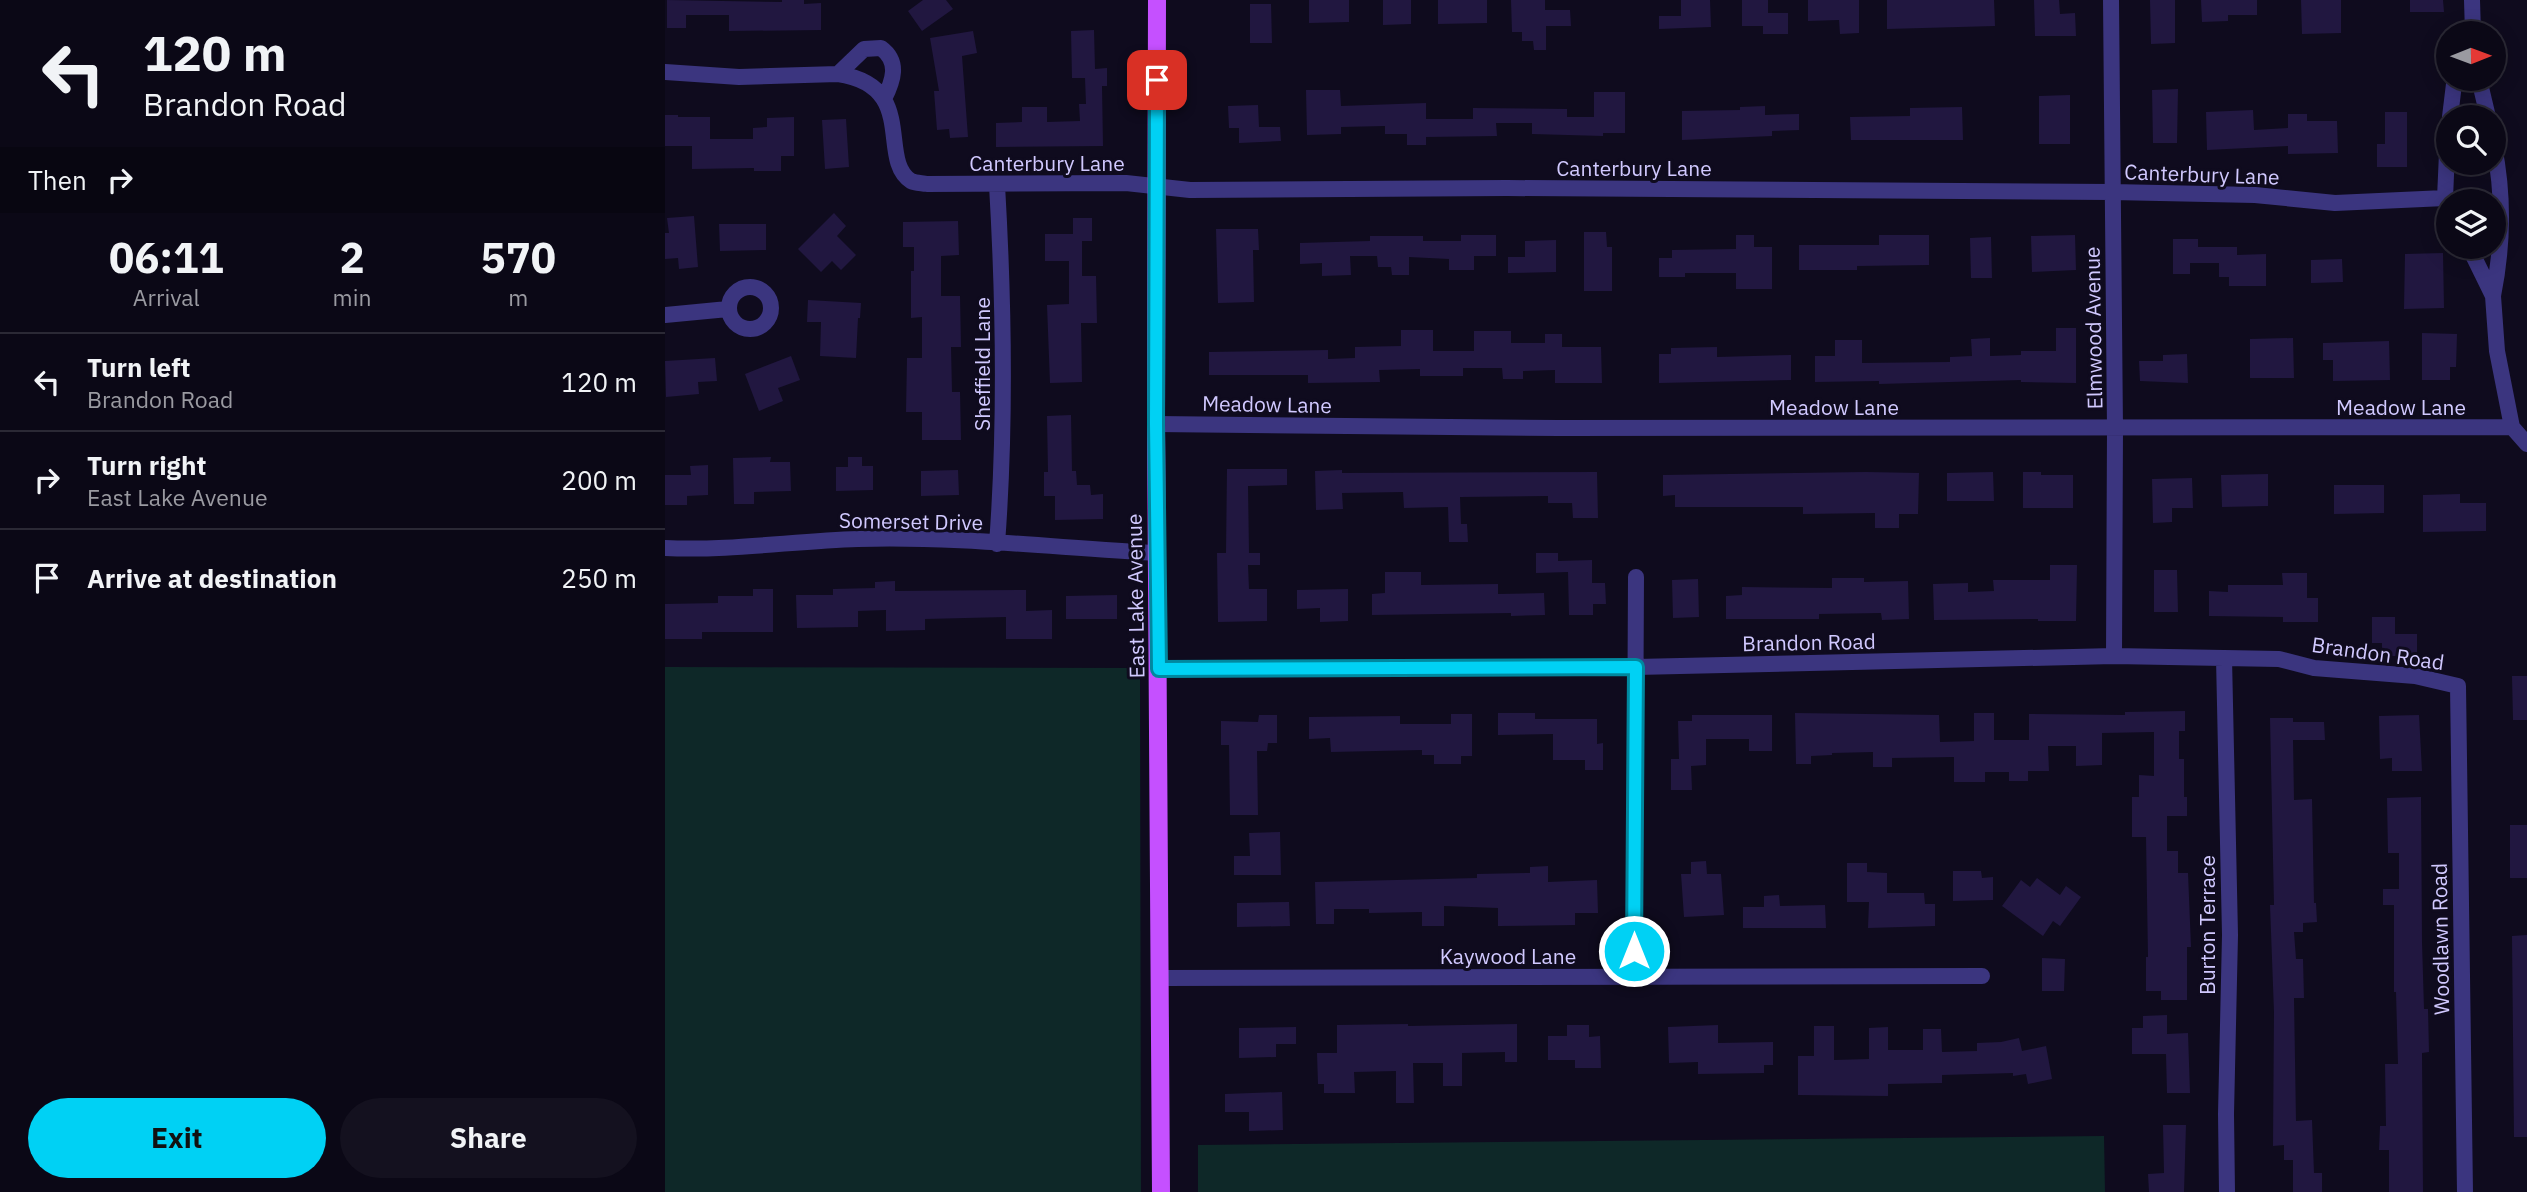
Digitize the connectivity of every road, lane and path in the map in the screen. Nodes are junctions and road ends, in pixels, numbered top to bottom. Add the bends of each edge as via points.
1 (1157, 0) edge
2 (2111, 0) edge
3 (2472, 0) edge
4 (2473, 21) edge
5 (665, 72) edge
6 (838, 74) junction
7 (884, 99) junction
8 (2498, 175) edge
9 (997, 185) junction
10 (1157, 187) junction
11 (2112, 192) junction
12 (2436, 201) edge
13 (2475, 259) edge
14 (2493, 296) junction
15 (729, 309) dead end
16 (665, 315) edge
17 (1156, 424) junction
18 (2512, 427) junction
19 (2115, 429) junction
20 (2527, 444) edge
21 (997, 544) junction
22 (665, 548) edge
23 (1157, 553) junction
24 (1636, 578) dead end
25 (2114, 656) junction
26 (2224, 658) junction
27 (1636, 667) junction
28 (1159, 669) junction
29 (2458, 686) joint
30 (1982, 976) dead end
31 (1634, 977) junction
32 (1161, 978) junction
33 (1161, 1192) edge
34 (2227, 1192) edge
35 (2465, 1192) edge

1 - 10 main road, East Lake Avenue
2 - 11 street, Elmwood Avenue
3 - 4 street
5 - 6 street via 739,77
6 - 7 street via 865,83
6 - 7 street via 864,49 881,48 893,66
7 - 9 street, Canterbury Lane via 898,160 912,181
8 - 14 street via 2502,231
9 - 10 street, Canterbury Lane via 1126,183
9 - 21 street, Sheffield Lane via 1005,362
10 - 11 street, Canterbury Lane
10 - 17 main road, East Lake Avenue
11 - 12 street, Canterbury Lane via 2255,195 2335,203
11 - 19 street, Elmwood Avenue
13 - 14 street
14 - 18 street via 2497,351
15 - 16 street
17 - 19 street, Meadow Lane
17 - 23 main road, East Lake Avenue
18 - 19 street, Meadow Lane
18 - 20 street
19 - 25 street, Elmwood Avenue
21 - 22 street, Somerset Drive via 856,539 719,549
21 - 23 street, Somerset Drive
23 - 28 main road, East Lake Avenue
24 - 27 street
25 - 26 street, Brandon Road
25 - 27 street, Brandon Road
26 - 29 street, Brandon Road via 2279,659 2314,668 2416,676
26 - 34 street, Burton Terrace
27 - 28 street, Brandon Road
27 - 31 street
28 - 32 main road, East Lake Avenue
29 - 35 street, Woodlawn Road
30 - 31 street, Kaywood Lane
31 - 32 street, Kaywood Lane
32 - 33 main road, East Lake Avenue

